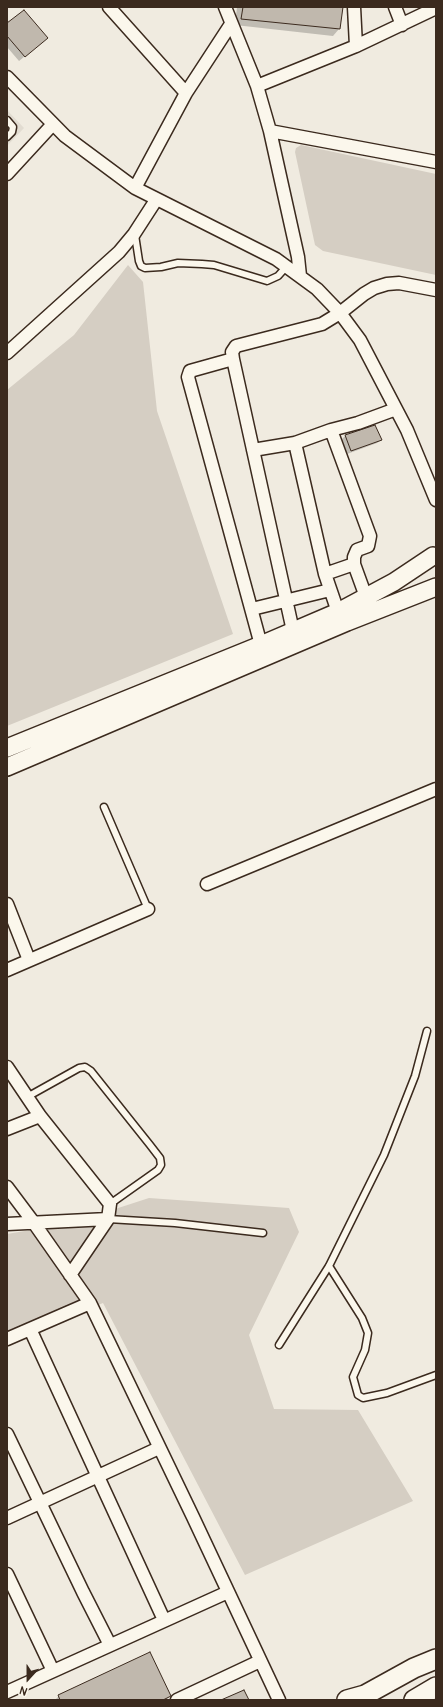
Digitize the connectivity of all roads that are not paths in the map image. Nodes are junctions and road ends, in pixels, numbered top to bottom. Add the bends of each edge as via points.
1 (109, 7) edge
2 (225, 7) edge
3 (354, 7) edge
4 (395, 7) edge
5 (436, 8) edge
6 (231, 24) junction
7 (402, 25) junction
8 (356, 46) junction
9 (7, 77) edge
10 (257, 86) junction
11 (186, 93) junction
12 (7, 120) edge
13 (53, 124) junction
14 (270, 131) junction
15 (7, 137) edge
16 (436, 162) edge
17 (7, 174) edge
18 (135, 188) junction
19 (156, 200) junction
20 (134, 234) junction
21 (287, 266) junction
22 (300, 276) junction
23 (436, 290) edge
24 (340, 313) junction
25 (7, 353) edge
26 (233, 359) junction
27 (396, 409) junction
28 (331, 430) junction
29 (295, 443) junction
30 (253, 450) junction
31 (436, 500) edge
32 (435, 556) edge
33 (354, 564) junction
34 (325, 574) junction
35 (436, 588) edge
36 (330, 590) junction
37 (366, 598) junction
38 (286, 602) junction
39 (252, 609) junction
40 (338, 612) junction
41 (293, 631) junction
42 (261, 645) junction
43 (7, 748) edge
44 (7, 767) edge
45 (436, 790) edge
46 (104, 807) dead end
47 (207, 884) dead end
48 (7, 904) edge
49 (148, 910) joint
50 (29, 960) junction
51 (7, 970) edge
52 (427, 1031) dead end
53 (7, 1067) edge
54 (27, 1097) junction
55 (40, 1116) junction
56 (7, 1129) edge
57 (7, 1187) edge
58 (110, 1204) junction
59 (108, 1219) junction
60 (34, 1222) junction
61 (7, 1224) edge
62 (263, 1233) dead end
63 (329, 1266) junction
64 (70, 1274) junction
65 (90, 1303) junction
66 (30, 1329) junction
67 (7, 1339) edge
68 (279, 1345) dead end
69 (436, 1375) edge
70 (7, 1434) edge
71 (159, 1448) junction
72 (98, 1476) junction
73 (40, 1502) junction
74 (7, 1518) edge
75 (7, 1574) edge
76 (228, 1592) junction
77 (164, 1620) junction
78 (110, 1645) junction
79 (436, 1659) edge
80 (260, 1661) junction
81 (53, 1670) junction
82 (436, 1687) edge
83 (7, 1692) edge
84 (357, 1698) edge
85 (177, 1700) edge
86 (279, 1700) edge
87 (414, 1700) edge

1 - 11 street
2 - 6 street
3 - 8 street
4 - 7 street
5 - 7 street
6 - 10 street
6 - 11 street
7 - 8 street
8 - 10 street
9 - 13 street
10 - 14 street
11 - 18 street
12 - 15 lane via 13,127
13 - 17 street
13 - 18 street via 65,136
14 - 16 street
14 - 22 street
18 - 19 street
19 - 20 street
19 - 21 street
20 - 21 lane via 139,261 145,268 178,263 214,265 268,280 278,276
20 - 25 street via 119,252
21 - 22 street
22 - 24 street via 317,289
23 - 24 street via 399,283 387,284 364,294
24 - 26 street via 322,324 236,346 232,352
24 - 27 street via 360,340
26 - 30 street
26 - 39 street via 190,371 188,377
27 - 28 street
27 - 31 street
28 - 29 street
28 - 33 street via 370,536 368,546 354,554
29 - 30 street
29 - 34 street
30 - 38 street
32 - 37 street
33 - 34 street
33 - 37 street
34 - 36 street
35 - 44 street via 348,622
36 - 38 street
36 - 40 street
37 - 40 street
38 - 39 street
38 - 41 street
39 - 42 street
40 - 41 street
41 - 42 street
42 - 43 street
45 - 47 street
46 - 49 lane
48 - 50 street
49 - 50 street
50 - 51 street
52 - 63 lane via 416,1076 384,1155
53 - 54 street
54 - 55 street
54 - 58 lane via 78,1068 85,1067 91,1071 150,1145 160,1158 161,1165 158,1170
55 - 56 street
55 - 58 street
57 - 60 street
58 - 59 street
59 - 60 street
59 - 62 lane via 175,1223
59 - 64 street
60 - 61 street
60 - 64 street
63 - 68 lane
63 - 69 lane via 362,1318 368,1333 365,1350 353,1377 358,1395 363,1398 387,1393
64 - 65 street
65 - 66 street
65 - 71 street
66 - 67 street
66 - 72 street
70 - 73 street
71 - 72 street
71 - 76 street
72 - 73 street
72 - 77 street
73 - 74 street
73 - 78 street
75 - 81 street
76 - 77 street
76 - 80 street
77 - 78 street
78 - 81 street
79 - 84 main road
80 - 85 street
80 - 86 street
81 - 83 street
82 - 87 main road

